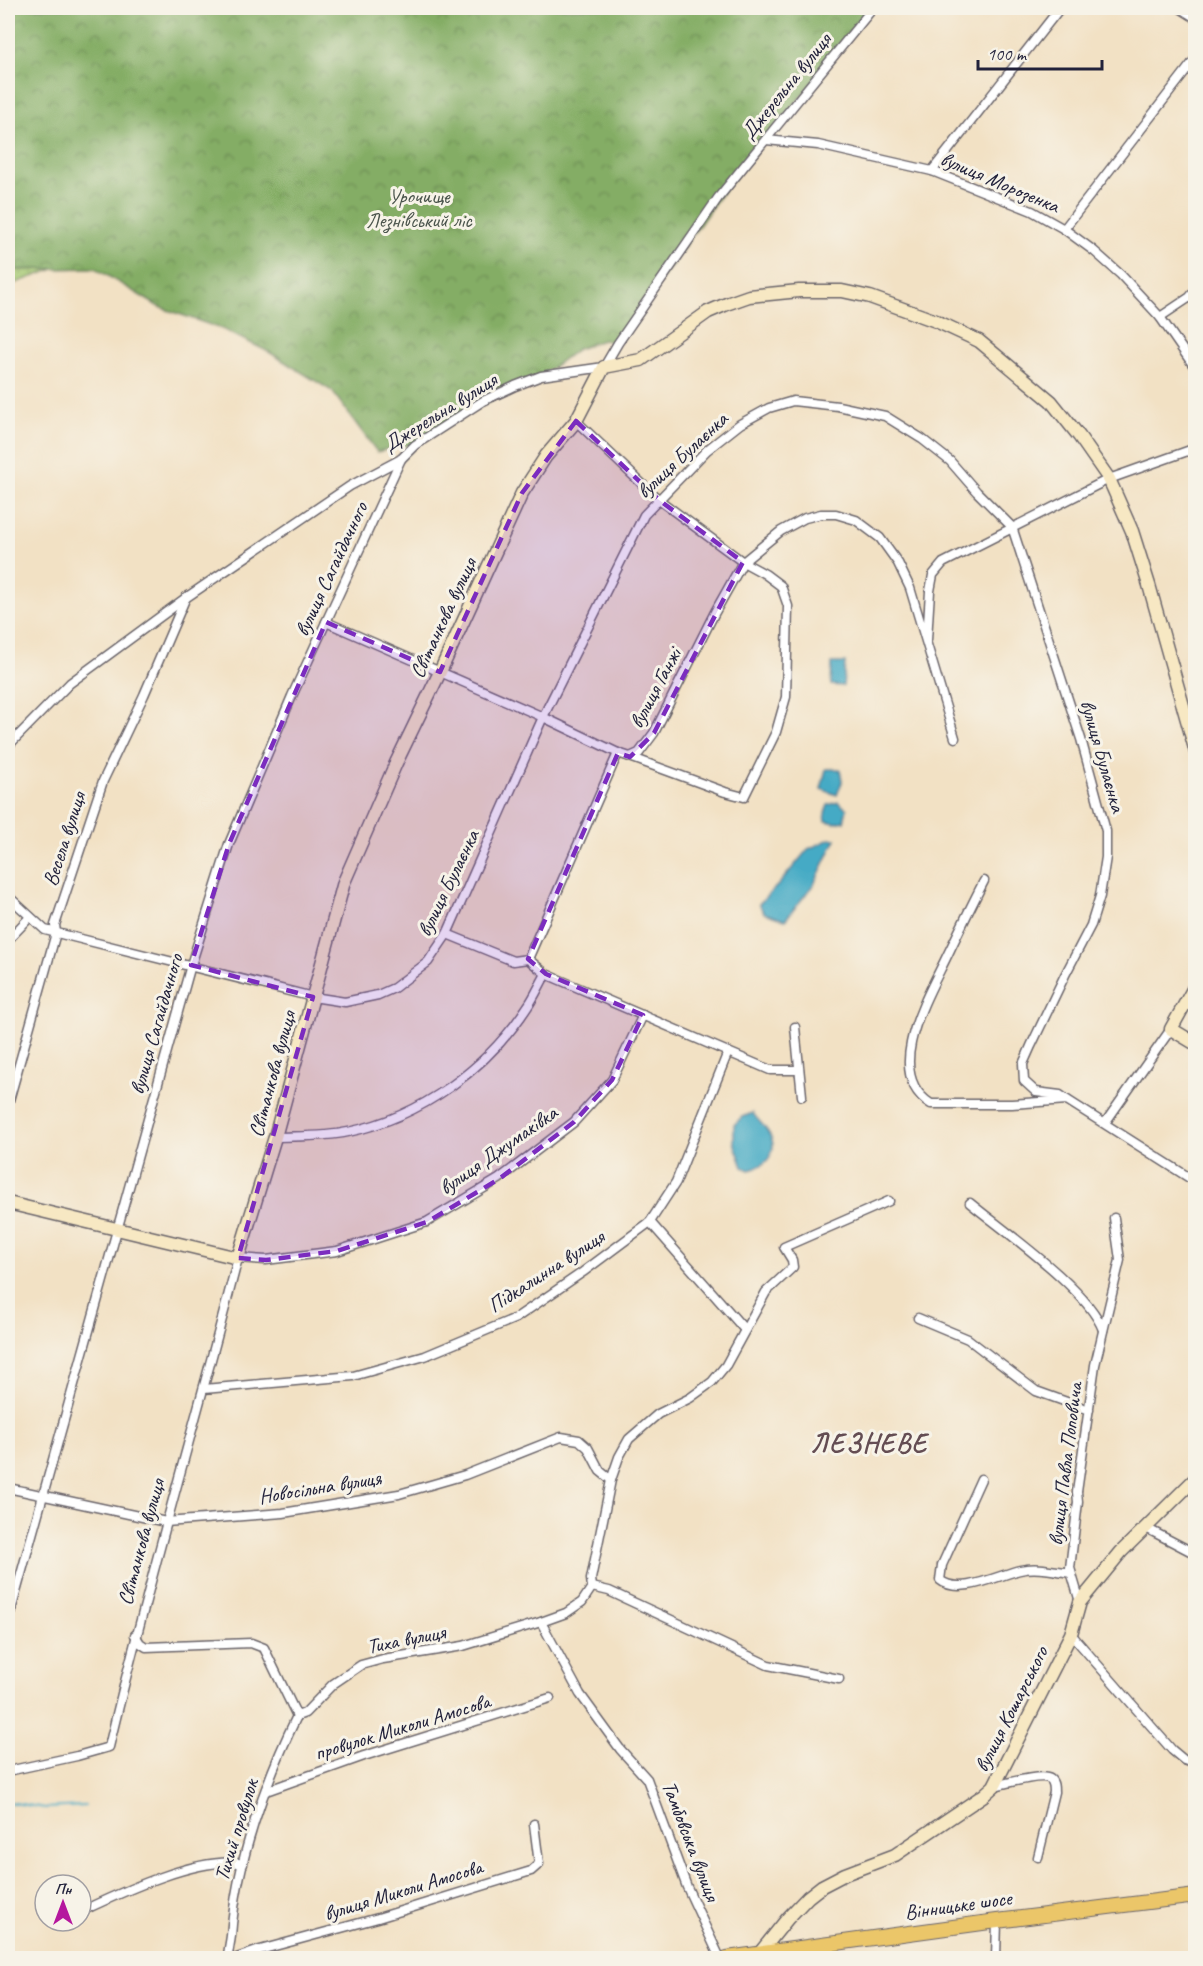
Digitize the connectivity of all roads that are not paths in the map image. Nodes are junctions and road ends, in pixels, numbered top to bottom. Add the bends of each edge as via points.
1 (873, 8) edge
2 (1060, 8) edge
3 (1180, 8) edge
4 (1196, 18) edge
5 (1196, 58) edge
6 (766, 140) junction
7 (932, 171) junction
8 (1064, 229) junction
9 (1196, 289) edge
10 (1160, 317) junction
11 (604, 368) junction
12 (1196, 369) edge
13 (576, 421) junction
14 (1196, 448) edge
15 (401, 459) junction
16 (1109, 479) junction
17 (659, 500) junction
18 (1012, 527) junction
19 (742, 562) junction
20 (187, 597) junction
21 (326, 622) junction
22 (927, 646) junction
23 (440, 672) junction
24 (543, 717) junction
25 (954, 738) dead end
26 (8, 746) edge
27 (1196, 752) edge
28 (618, 753) junction
29 (630, 757) junction
30 (984, 881) dead end
31 (8, 896) edge
32 (30, 917) junction
33 (56, 933) junction
34 (447, 934) junction
35 (8, 940) edge
36 (528, 959) junction
37 (191, 965) junction
38 (546, 974) junction
39 (1196, 984) edge
40 (313, 997) junction
41 (643, 1015) junction
42 (795, 1027) dead end
43 (1171, 1029) junction
44 (1196, 1044) edge
45 (728, 1052) junction
46 (800, 1070) junction
47 (802, 1096) dead end
48 (1067, 1100) junction
49 (8, 1104) edge
50 (1105, 1123) junction
51 (275, 1137) junction
52 (1196, 1182) edge
53 (889, 1201) dead end
54 (8, 1203) edge
55 (970, 1203) dead end
56 (1114, 1218) dead end
57 (650, 1222) junction
58 (118, 1229) junction
59 (238, 1258) junction
60 (918, 1318) dead end
61 (745, 1330) junction
62 (1103, 1331) junction
63 (204, 1389) junction
64 (1089, 1410) junction
65 (1196, 1478) edge
66 (981, 1479) dead end
67 (611, 1480) junction
68 (8, 1488) edge
69 (42, 1496) junction
70 (166, 1522) junction
71 (1146, 1528) junction
72 (1196, 1554) edge
73 (1071, 1573) junction
74 (592, 1587) junction
75 (1080, 1602) junction
76 (8, 1621) edge
77 (541, 1622) junction
78 (1071, 1634) junction
79 (135, 1635) junction
80 (839, 1679) dead end
81 (550, 1698) dead end
82 (297, 1716) junction
83 (1196, 1764) edge
84 (8, 1771) edge
85 (994, 1786) junction
86 (266, 1791) junction
87 (534, 1824) dead end
88 (1038, 1857) dead end
89 (243, 1864) junction
90 (1196, 1896) edge
91 (93, 1906) edge
92 (997, 1921) junction
93 (759, 1954) junction
94 (743, 1957) edge
95 (228, 1959) edge
96 (237, 1959) edge
97 (720, 1959) edge
98 (727, 1959) edge
99 (996, 1959) edge

1 - 6 street, Джерельна вулиця
2 - 7 street
3 - 4 street
5 - 8 street
6 - 7 street, вулиця Морозенка via 818,145
6 - 11 street, Джерельна вулиця via 718,198
7 - 8 street, вулиця Морозенка via 1032,211
8 - 10 street, вулиця Морозенка via 1121,275
9 - 10 street
10 - 12 street, вулиця Морозенка
11 - 13 street, Світанкова вулиця
11 - 15 street, Джерельна вулиця via 542,376 515,386 434,432
11 - 16 street via 641,360 708,312 749,296 826,291 870,297 979,341 1051,401
13 - 17 street
13 - 23 street, Світанкова вулиця via 522,493
14 - 16 street
15 - 20 street, Джерельна вулиця via 350,486
15 - 21 street, вулиця Сагайдачного
16 - 18 street
16 - 27 street via 1135,542
17 - 18 street, вулиця Булаєнка via 707,450 740,424 769,408 794,401 885,416 950,461
17 - 19 street
17 - 24 street, вулиця Булаєнка via 644,514
18 - 22 street via 943,563 933,575
18 - 48 street, вулиця Булаєнка via 1081,739 1106,831 1107,857 1091,925 1023,1064 1024,1081 1036,1092 1060,1095
19 - 22 street, вулиця Ганжі via 780,531 804,518 836,514 856,520 880,538 898,563 910,588
19 - 29 street, вулиця Ганжі via 654,733 639,753
19 - 29 street via 781,586 788,606 786,697 776,732 744,797
20 - 26 street, Джерельна вулиця via 70,682
20 - 33 street, Весела вулиця via 103,781 55,924
21 - 23 street, вулиця Ганжі
21 - 37 street, вулиця Сагайдачного via 229,844
22 - 25 street, вулиця Ганжі
23 - 24 street, вулиця Ганжі
23 - 40 street, Світанкова вулиця via 344,882
24 - 28 street, вулиця Ганжі
24 - 34 street, вулиця Булаєнка
28 - 29 street, вулиця Ганжі
28 - 36 street
30 - 48 street via 916,1020 911,1080 917,1092 931,1104
31 - 32 street, вулиця Булаєнка
32 - 33 street, вулиця Булаєнка via 45,930
32 - 35 street
33 - 37 street, вулиця Булаєнка
33 - 49 street, Весела вулиця
34 - 36 street via 513,962
34 - 40 street, вулиця Булаєнка via 428,962 394,988 345,1002
36 - 38 street
37 - 40 street, вулиця Булаєнка
37 - 58 street, вулиця Сагайдачного
38 - 41 street
38 - 51 street via 528,1006 476,1067 412,1111 347,1132
39 - 43 street
40 - 51 street, Світанкова вулиця
41 - 45 street
41 - 59 street, вулиця Джумаківка via 612,1080 574,1122 489,1185 427,1222 337,1251 266,1260
42 - 46 street
43 - 44 street
43 - 50 street
45 - 46 street via 770,1070
45 - 57 street, Підкалинна вулиця via 676,1182
46 - 47 street
48 - 50 street
50 - 52 street
51 - 59 street, Світанкова вулиця
53 - 61 street via 784,1247 793,1267 766,1292
54 - 58 street, вулиця Джумаківка
55 - 62 street via 1056,1273 1100,1320
56 - 62 street, вулиця Павла Поповича via 1120,1260
57 - 61 street
57 - 63 street, Підкалинна вулиця via 516,1318 425,1356 353,1376
58 - 59 street, вулиця Джумаківка
58 - 69 street, вулиця Сагайдачного
59 - 63 street, Світанкова вулиця
60 - 64 street via 968,1339 1036,1391
61 - 67 street via 712,1382 658,1414 629,1438
62 - 64 street, вулиця Павла Поповича
63 - 70 street, Світанкова вулиця
64 - 73 street, вулиця Павла Поповича
65 - 71 street, вулиця Кошарського
66 - 73 street via 942,1565 940,1580 946,1585 960,1585 1021,1570
67 - 70 street, Новосільна вулиця via 579,1440 561,1437 465,1475 399,1494 283,1513
67 - 74 street
68 - 69 street, Новосільна вулиця
69 - 70 street, Новосільна вулиця
69 - 76 street, вулиця Сагайдачного
70 - 79 street, Світанкова вулиця
71 - 72 street
71 - 75 street, вулиця Кошарського
73 - 75 street, вулиця Павла Поповича
74 - 77 street, Тиха вулиця via 582,1602
74 - 80 street via 609,1591 768,1665
75 - 78 street, вулиця Кошарського
77 - 82 street, Тиха вулиця via 462,1646 361,1665
77 - 97 street, Тамбовська вулиця via 580,1694 647,1779 687,1887
78 - 83 street via 1172,1750
78 - 85 street, вулиця Кошарського
79 - 82 street via 146,1647 251,1643 264,1648
79 - 84 street, Світанкова вулиця via 109,1747
81 - 86 street, провулок Миколи Амосова
82 - 86 street, Тихий провулок
85 - 88 street via 1039,1777 1052,1780 1053,1792
85 - 93 street, вулиця Кошарського via 895,1855 822,1886 788,1918
86 - 89 street, Тихий провулок
87 - 96 street, вулиця Миколи Амосова via 539,1864 531,1871
89 - 91 street via 217,1863 178,1872
89 - 95 street, Тихий провулок via 234,1897
90 - 92 main road, Вінницьке шосе
92 - 93 main road, Вінницьке шосе
92 - 99 street
93 - 94 main road, Вінницьке шосе
94 - 98 main road, Вінницьке шосе

